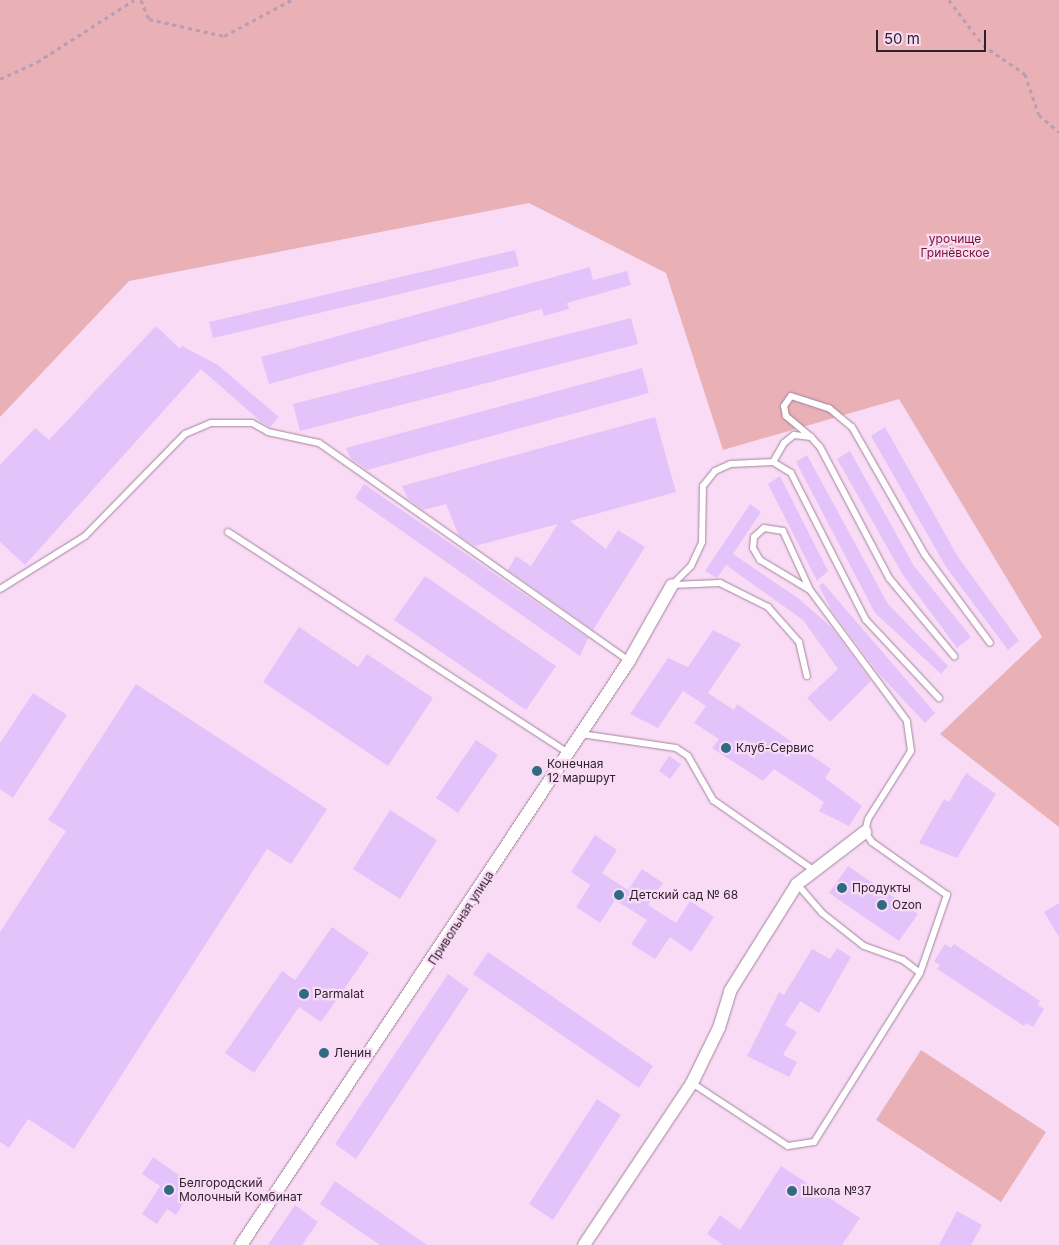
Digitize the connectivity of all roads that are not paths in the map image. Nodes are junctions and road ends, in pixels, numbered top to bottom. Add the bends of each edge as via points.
1 (811, 437) junction
2 (773, 462) junction
3 (228, 532) dead end
4 (672, 585) junction
5 (0, 589) edge
6 (810, 590) junction
7 (990, 643) dead end
8 (954, 656) dead end
9 (629, 661) junction
10 (807, 676) dead end
11 (939, 698) dead end
12 (581, 734) junction
13 (568, 754) junction
14 (865, 832) junction
15 (812, 869) junction
16 (797, 884) junction
17 (920, 973) junction
18 (692, 1083) junction
19 (241, 1245) edge
20 (584, 1245) edge

1 - 2 lane via 794,436 784,443
1 - 7 lane via 786,416 784,406 791,396 829,408 852,427 925,555
1 - 8 lane via 889,578
2 - 4 lane via 731,464 709,478 703,486 702,542 692,566
2 - 11 lane via 791,473 866,620
3 - 13 lane
4 - 9 street, Привольная улица
4 - 10 lane via 720,583 768,608 799,642
5 - 9 lane via 85,536 185,434 211,423 252,423 268,432 319,443
6 - 6 lane via 783,531 764,528 753,543 760,560
6 - 14 lane via 907,721 911,751 868,819
9 - 12 street, Привольная улица
12 - 13 street, Привольная улица
12 - 15 lane via 676,748 688,756 713,800
13 - 19 street, Привольная улица
14 - 15 street
14 - 17 lane via 872,842 947,895
15 - 16 street
16 - 17 lane via 822,913 864,946 903,960
16 - 18 street via 730,991 719,1028
17 - 18 lane via 814,1142 788,1146
18 - 20 street

